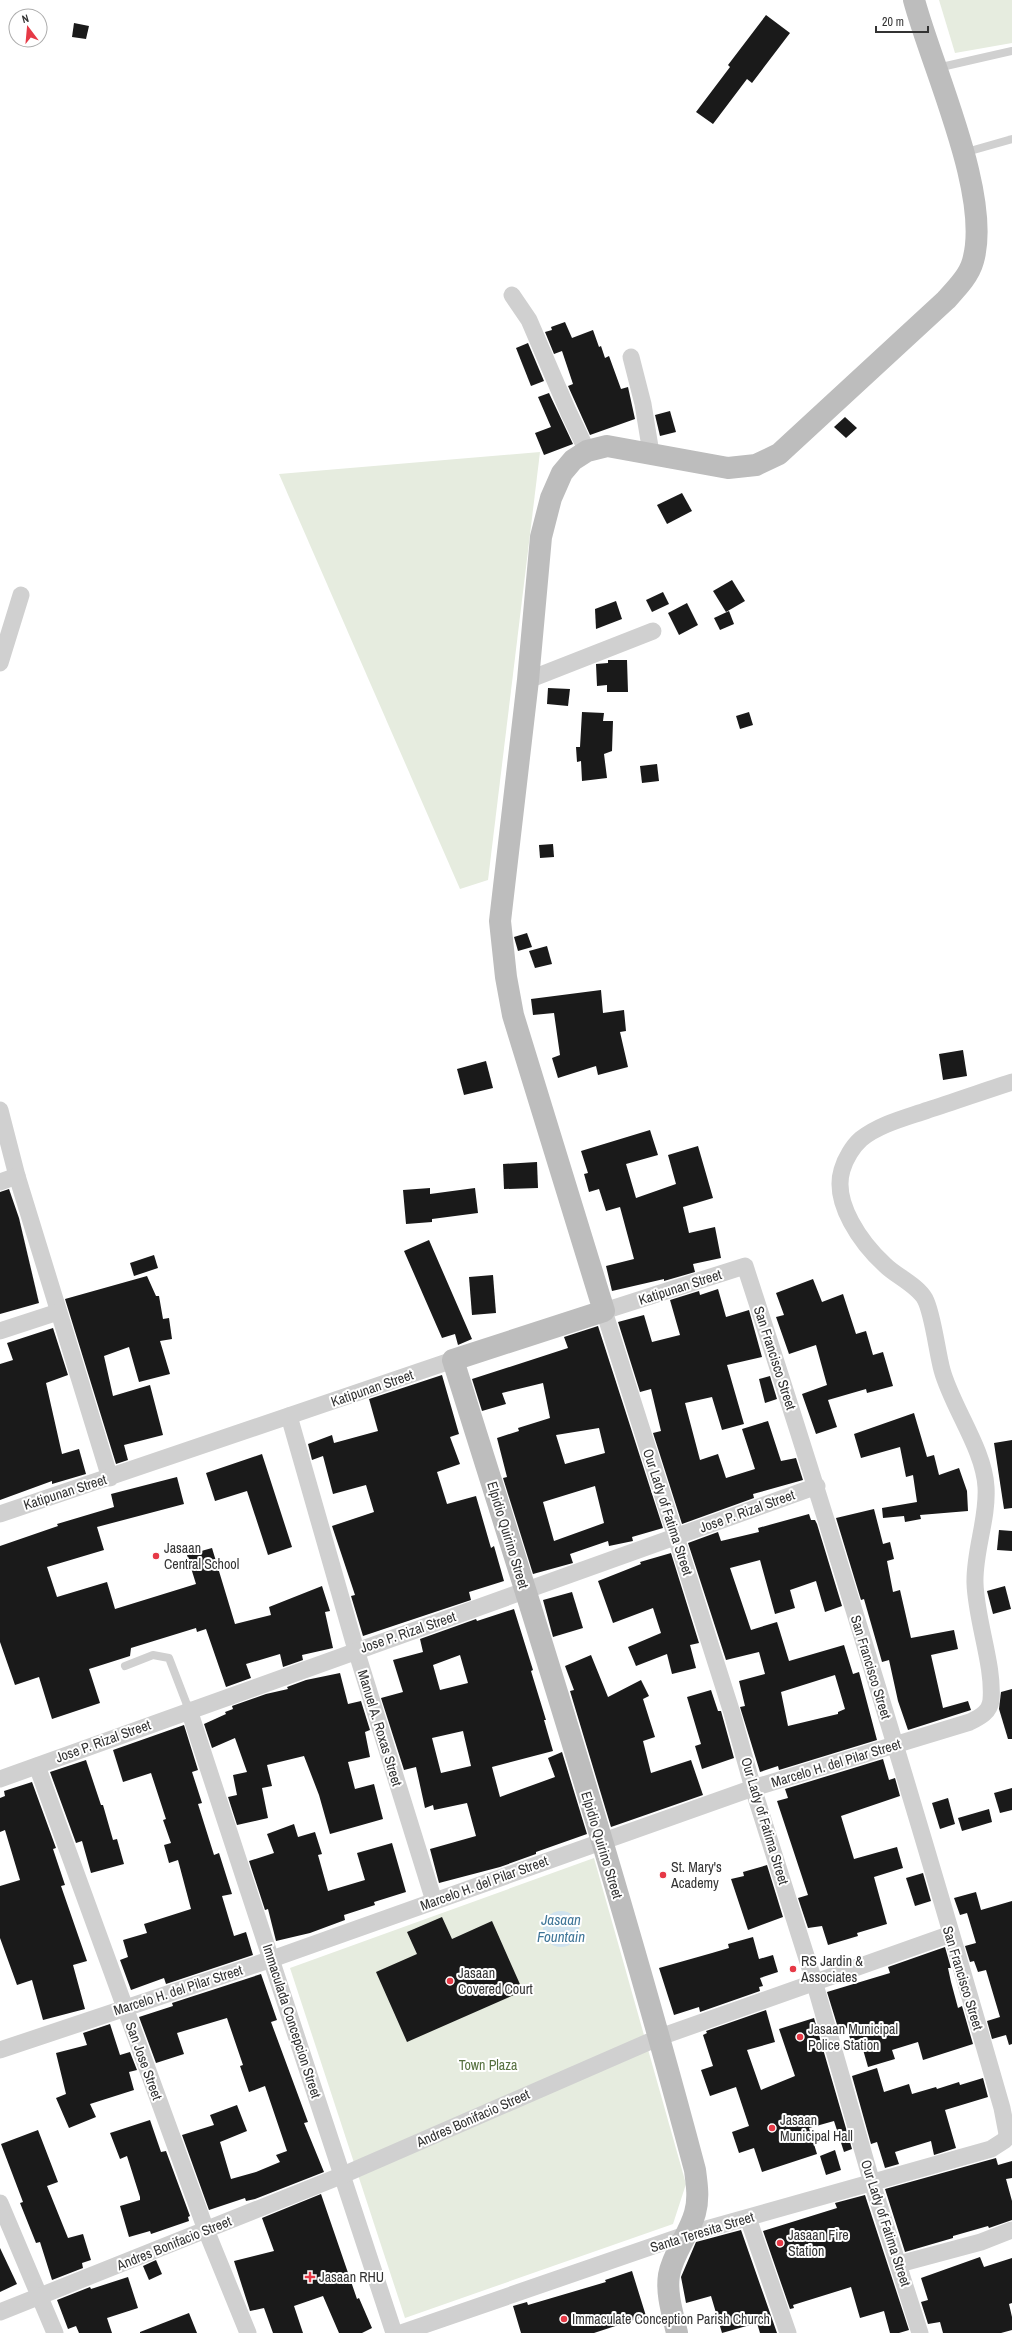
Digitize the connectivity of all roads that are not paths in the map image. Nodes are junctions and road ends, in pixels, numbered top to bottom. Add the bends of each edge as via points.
1 (914, 0) edge
2 (1012, 52) edge
3 (936, 68) junction
4 (1012, 139) edge
5 (962, 153) junction
6 (512, 295) dead end
7 (631, 356) dead end
8 (587, 451) junction
9 (651, 453) junction
10 (20, 595) dead end
11 (652, 631) dead end
12 (0, 663) edge
13 (528, 680) junction
14 (1012, 1082) edge
15 (0, 1110) edge
16 (17, 1176) junction
17 (0, 1182) edge
18 (745, 1266) joint
19 (604, 1311) junction
20 (58, 1312) junction
21 (0, 1331) edge
22 (453, 1360) junction
23 (289, 1416) junction
24 (110, 1478) junction
25 (817, 1486) junction
26 (0, 1514) edge
27 (676, 1537) junction
28 (526, 1592) junction
29 (356, 1650) junction
30 (125, 1666) dead end
31 (189, 1710) junction
32 (894, 1746) junction
33 (37, 1766) junction
34 (0, 1779) edge
35 (753, 1788) junction
36 (601, 1842) junction
37 (434, 1901) junction
38 (951, 1934) junction
39 (272, 1959) junction
40 (814, 1981) junction
41 (125, 2008) junction
42 (660, 2037) junction
43 (0, 2050) edge
44 (1005, 2140) joint
45 (343, 2175) junction
46 (872, 2183) junction
47 (0, 2203) edge
48 (748, 2218) junction
49 (206, 2230) junction
50 (1012, 2230) edge
51 (685, 2235) junction
52 (899, 2264) junction
53 (40, 2297) junction
54 (0, 2312) edge
55 (55, 2333) edge
56 (248, 2333) edge
57 (394, 2333) edge
58 (401, 2333) edge
59 (677, 2333) edge
60 (788, 2333) edge
61 (920, 2333) edge

1 - 3 street
2 - 3 lane
3 - 5 street
4 - 5 lane
5 - 9 street via 977,220 977,241 973,262 946,300 828,411 779,454 767,461 742,468 728,468
6 - 8 street via 529,320
7 - 9 street via 643,404
8 - 9 street via 607,446
8 - 13 street via 573,460 562,473 551,498 541,537
10 - 12 street
11 - 13 street
13 - 19 street via 503,890 501,942 513,1015
14 - 32 street, Marcelo H. del Pilar Street via 882,1126 860,1140 849,1154 841,1171 844,1208 854,1229 884,1265 924,1299 946,1384 969,1433 984,1474 986,1488 976,1557 975,1584 991,1700 982,1716 970,1722
15 - 16 street
16 - 17 street
16 - 20 street
18 - 19 street, Katipunan Street
18 - 25 street, San Francisco Street
19 - 22 street, Katipunan Street
19 - 27 street, Our Lady of Fatima Street
20 - 21 street
20 - 24 street
22 - 23 street, Katipunan Street
22 - 28 street, Elpidio Quirino Street
23 - 24 street, Katipunan Street
23 - 29 street, Manuel A. Roxas Street
24 - 26 street, Katipunan Street
25 - 27 street, Jose P. Rizal Street
25 - 32 street, San Francisco Street
27 - 28 street, Jose P. Rizal Street
27 - 35 street, Our Lady of Fatima Street
28 - 29 street, Jose P. Rizal Street
28 - 36 street, Elpidio Quirino Street
29 - 31 street, Jose P. Rizal Street
29 - 37 street, Manuel A. Roxas Street
30 - 31 lane via 153,1655 169,1658
31 - 33 street, Jose P. Rizal Street
31 - 39 street, Immaculada Concepcion Street
32 - 35 street, Marcelo H. del Pilar Street
32 - 38 street, San Francisco Street
33 - 34 street, Jose P. Rizal Street
33 - 41 street, San Jose Street
35 - 36 street, Marcelo H. del Pilar Street
35 - 40 street, Our Lady of Fatima Street
36 - 37 street, Marcelo H. del Pilar Street
36 - 42 street, Elpidio Quirino Street
37 - 39 street, Marcelo H. del Pilar Street
38 - 40 street, Andres Bonifacio Street
38 - 44 street, San Francisco Street via 1002,2108 1007,2134
39 - 41 street, Marcelo H. del Pilar Street
39 - 45 street, Immaculada Concepcion Street
40 - 42 street, Andres Bonifacio Street
40 - 46 street, Our Lady of Fatima Street
41 - 43 street, Marcelo H. del Pilar Street
41 - 49 street, San Jose Street
42 - 45 street, Andres Bonifacio Street
42 - 51 street, Elpidio Quirino Street via 695,2170 698,2193 695,2214
44 - 46 street, Santa Teresita Street via 991,2149
45 - 49 street, Andres Bonifacio Street
45 - 57 street, Immaculada Concepcion Street
46 - 48 street, Santa Teresita Street
46 - 52 street, Our Lady of Fatima Street
47 - 53 street
48 - 51 street, Santa Teresita Street
48 - 60 street
49 - 53 street, Andres Bonifacio Street
49 - 56 street, San Jose Street
50 - 52 street via 981,2242
51 - 58 street, Santa Teresita Street
51 - 59 street, Elpidio Quirino Street via 673,2259 669,2276 670,2298
52 - 61 street, Our Lady of Fatima Street
53 - 54 street, Andres Bonifacio Street
53 - 55 street

